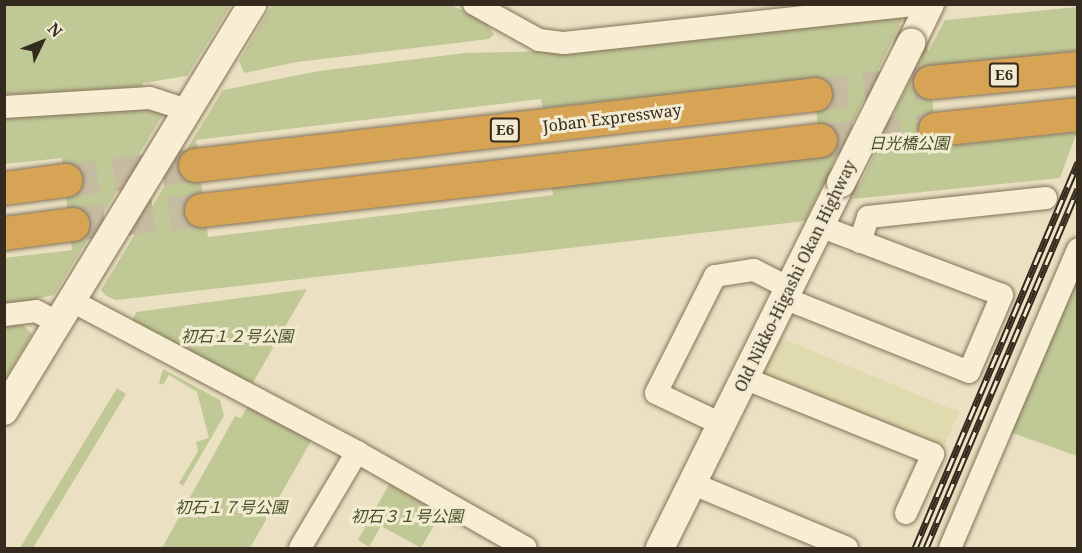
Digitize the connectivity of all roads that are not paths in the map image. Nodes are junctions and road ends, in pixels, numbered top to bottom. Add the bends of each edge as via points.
1 (252, 4) edge
2 (474, 4) edge
3 (922, 4) edge
4 (930, 4) edge
5 (498, 10) edge
6 (1077, 68) edge
7 (930, 82) tunnel mouth
8 (815, 94) tunnel mouth
9 (4, 107) edge
10 (188, 110) junction
11 (1077, 114) edge
12 (935, 129) tunnel mouth
13 (820, 140) tunnel mouth
14 (195, 165) tunnel mouth
15 (65, 180) tunnel mouth
16 (4, 188) edge
17 (1046, 198) dead end
18 (201, 210) tunnel mouth
19 (72, 224) tunnel mouth
20 (819, 226) junction
21 (4, 233) edge
22 (860, 242) junction
23 (1077, 249) edge
24 (787, 293) junction
25 (66, 312) junction
26 (4, 315) edge
27 (744, 378) junction
28 (4, 411) edge
29 (721, 424) junction
30 (357, 452) junction
31 (691, 483) junction
32 (906, 513) dead end
33 (300, 549) edge
34 (526, 549) edge
35 (660, 549) edge
36 (847, 549) edge
37 (950, 549) edge

1 - 10 street
2 - 5 street
3 - 5 street via 564,43 539,40
4 - 20 street, Old Nikko-Higashi Okan Highway, bridge
6 - 7 highway, E6
8 - 14 highway, Joban Expressway / E6
9 - 10 street via 150,98
10 - 25 street
11 - 12 highway
13 - 18 highway
15 - 16 highway
17 - 22 street via 868,217
19 - 21 highway
20 - 22 street
20 - 24 street, Old Nikko-Higashi Okan Highway
22 - 24 street via 1002,295 969,372
23 - 37 street
24 - 27 street, Old Nikko-Higashi Okan Highway
24 - 29 street via 754,270 714,276 656,393
25 - 26 street
25 - 28 street
25 - 30 street
27 - 29 street, Old Nikko-Higashi Okan Highway
27 - 32 street via 933,454
29 - 31 street, Old Nikko-Higashi Okan Highway
30 - 33 street
30 - 34 street
31 - 35 street, Old Nikko-Higashi Okan Highway
31 - 36 street

